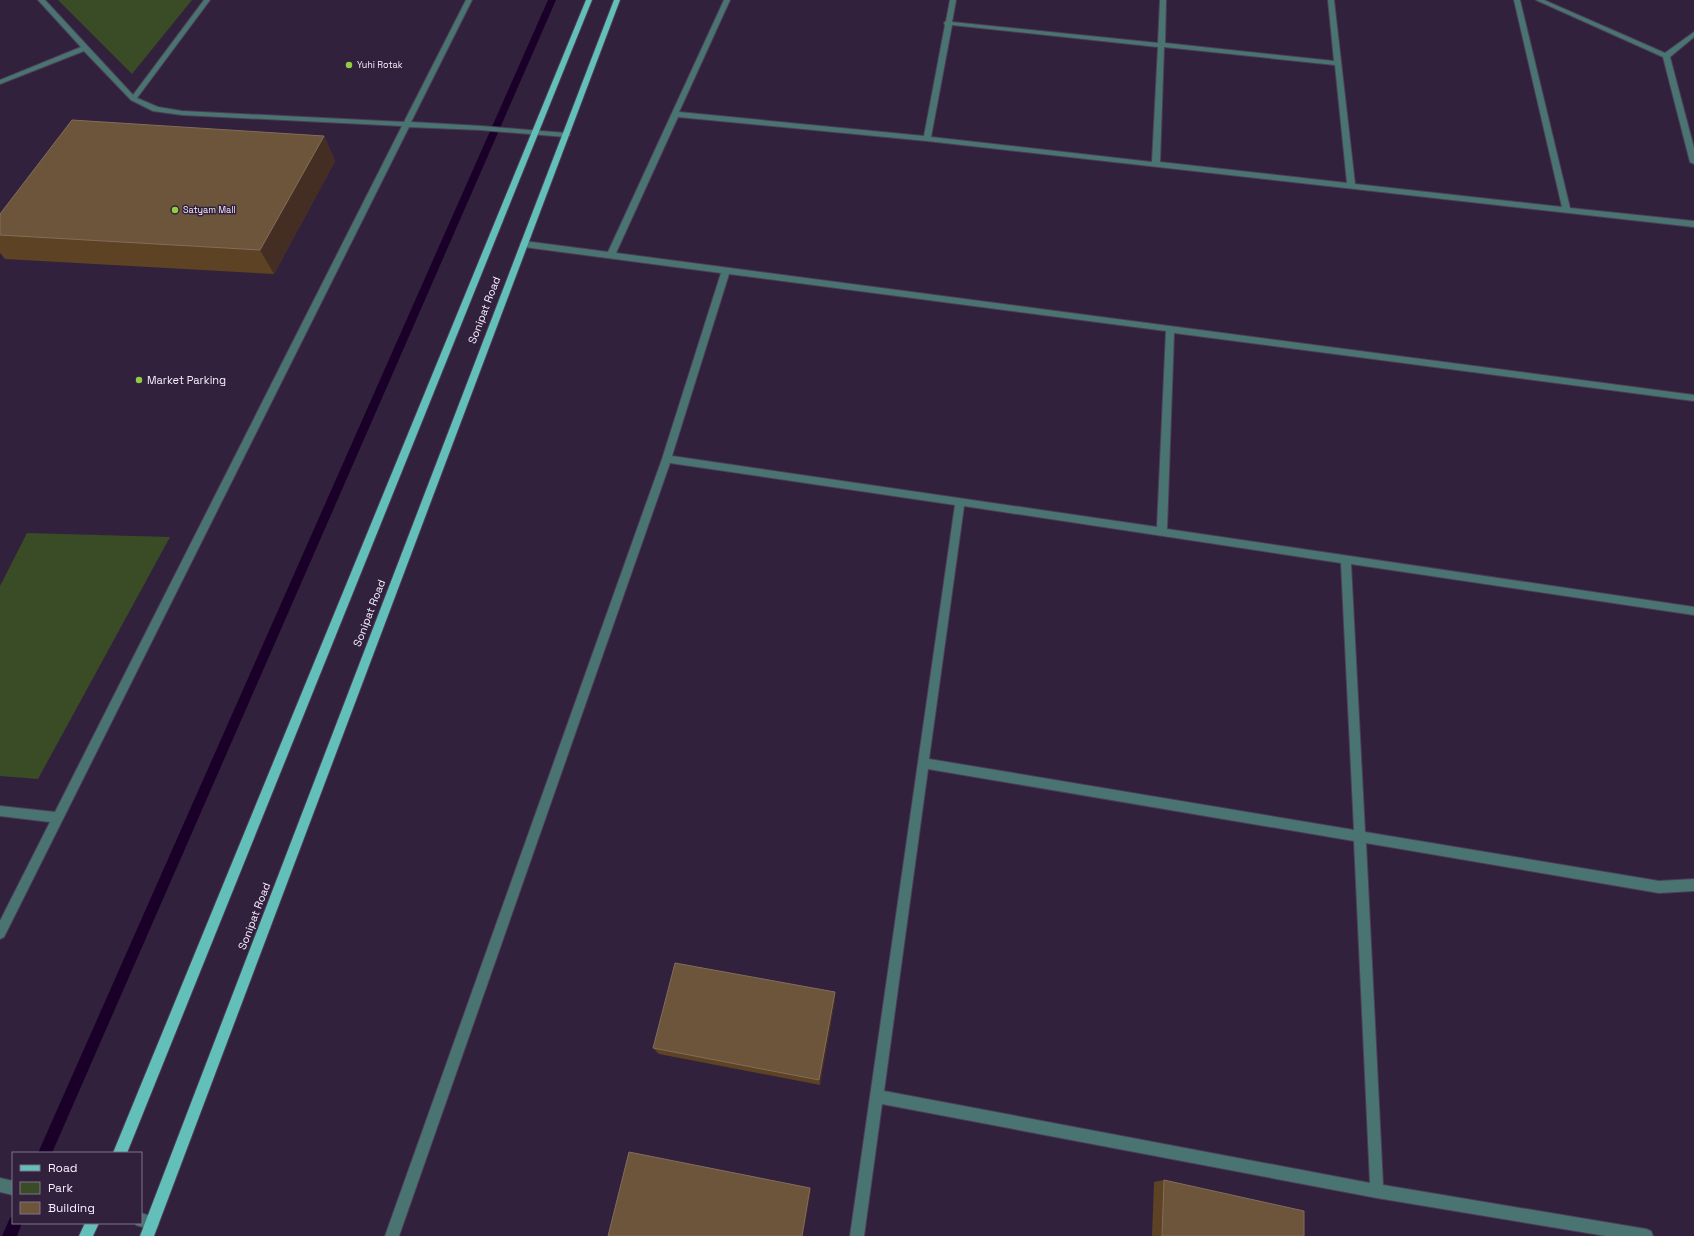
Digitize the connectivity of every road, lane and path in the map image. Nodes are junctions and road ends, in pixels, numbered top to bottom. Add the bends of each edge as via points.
1 (41, 0) edge
2 (207, 0) edge
3 (469, 0) edge
4 (589, 0) edge
5 (617, 0) edge
6 (727, 0) edge
7 (953, 0) edge
8 (1163, 0) edge
9 (1331, 0) edge
10 (1517, 0) edge
11 (1539, 0) edge
12 (947, 23) junction
13 (1694, 34) edge
14 (1161, 44) junction
15 (85, 48) junction
16 (1666, 56) junction
17 (1338, 63) junction
18 (0, 82) edge
19 (132, 99) junction
20 (674, 114) junction
21 (408, 124) junction
22 (535, 132) junction
23 (566, 135) junction
24 (927, 139) junction
25 (1694, 162) edge
26 (1156, 164) junction
27 (1351, 186) junction
28 (1566, 209) junction
29 (1694, 224) edge
30 (524, 244) junction
31 (611, 255) junction
32 (726, 270) junction
33 (1170, 329) junction
34 (1694, 398) edge
35 (667, 459) junction
36 (960, 502) junction
37 (1162, 532) junction
38 (1346, 559) junction
39 (1694, 611) edge
40 (923, 763) junction
41 (0, 811) edge
42 (58, 818) junction
43 (1359, 836) junction
44 (1694, 885) edge
45 (0, 933) edge
46 (876, 1096) junction
47 (120, 1152) edge
48 (1377, 1191) junction
49 (147, 1221) edge
50 (92, 1224) edge
51 (86, 1236) edge
52 (147, 1236) edge
53 (392, 1236) edge
54 (856, 1236) edge
55 (1646, 1236) edge

1 - 15 street
2 - 19 street
3 - 21 street
4 - 22 main road, Sonipat Road
5 - 23 main road, Sonipat Road
6 - 20 street
7 - 12 street
8 - 14 street
9 - 17 street
10 - 28 street
11 - 16 street
12 - 14 street
12 - 24 street
13 - 16 street
14 - 17 street
14 - 26 street
15 - 18 street
15 - 19 street
16 - 25 street
17 - 27 street
19 - 21 street via 156,109 182,113
20 - 24 street
20 - 31 street
21 - 22 street
21 - 42 street
22 - 23 street
22 - 47 main road, Sonipat Road
23 - 30 main road, Sonipat Road
24 - 26 street
26 - 27 street
27 - 28 street
28 - 29 street
30 - 31 street
30 - 49 main road, Sonipat Road
31 - 32 street
32 - 33 street
32 - 35 street
33 - 34 street
33 - 37 street
35 - 36 street
35 - 53 street
36 - 37 street
36 - 40 street
37 - 38 street
38 - 39 street
38 - 43 street
40 - 43 street
40 - 46 street
41 - 42 street
42 - 45 street
43 - 44 street via 1659,887
43 - 48 street
46 - 48 street
46 - 54 street
48 - 55 street
49 - 52 main road, Sonipat Road
50 - 51 main road

